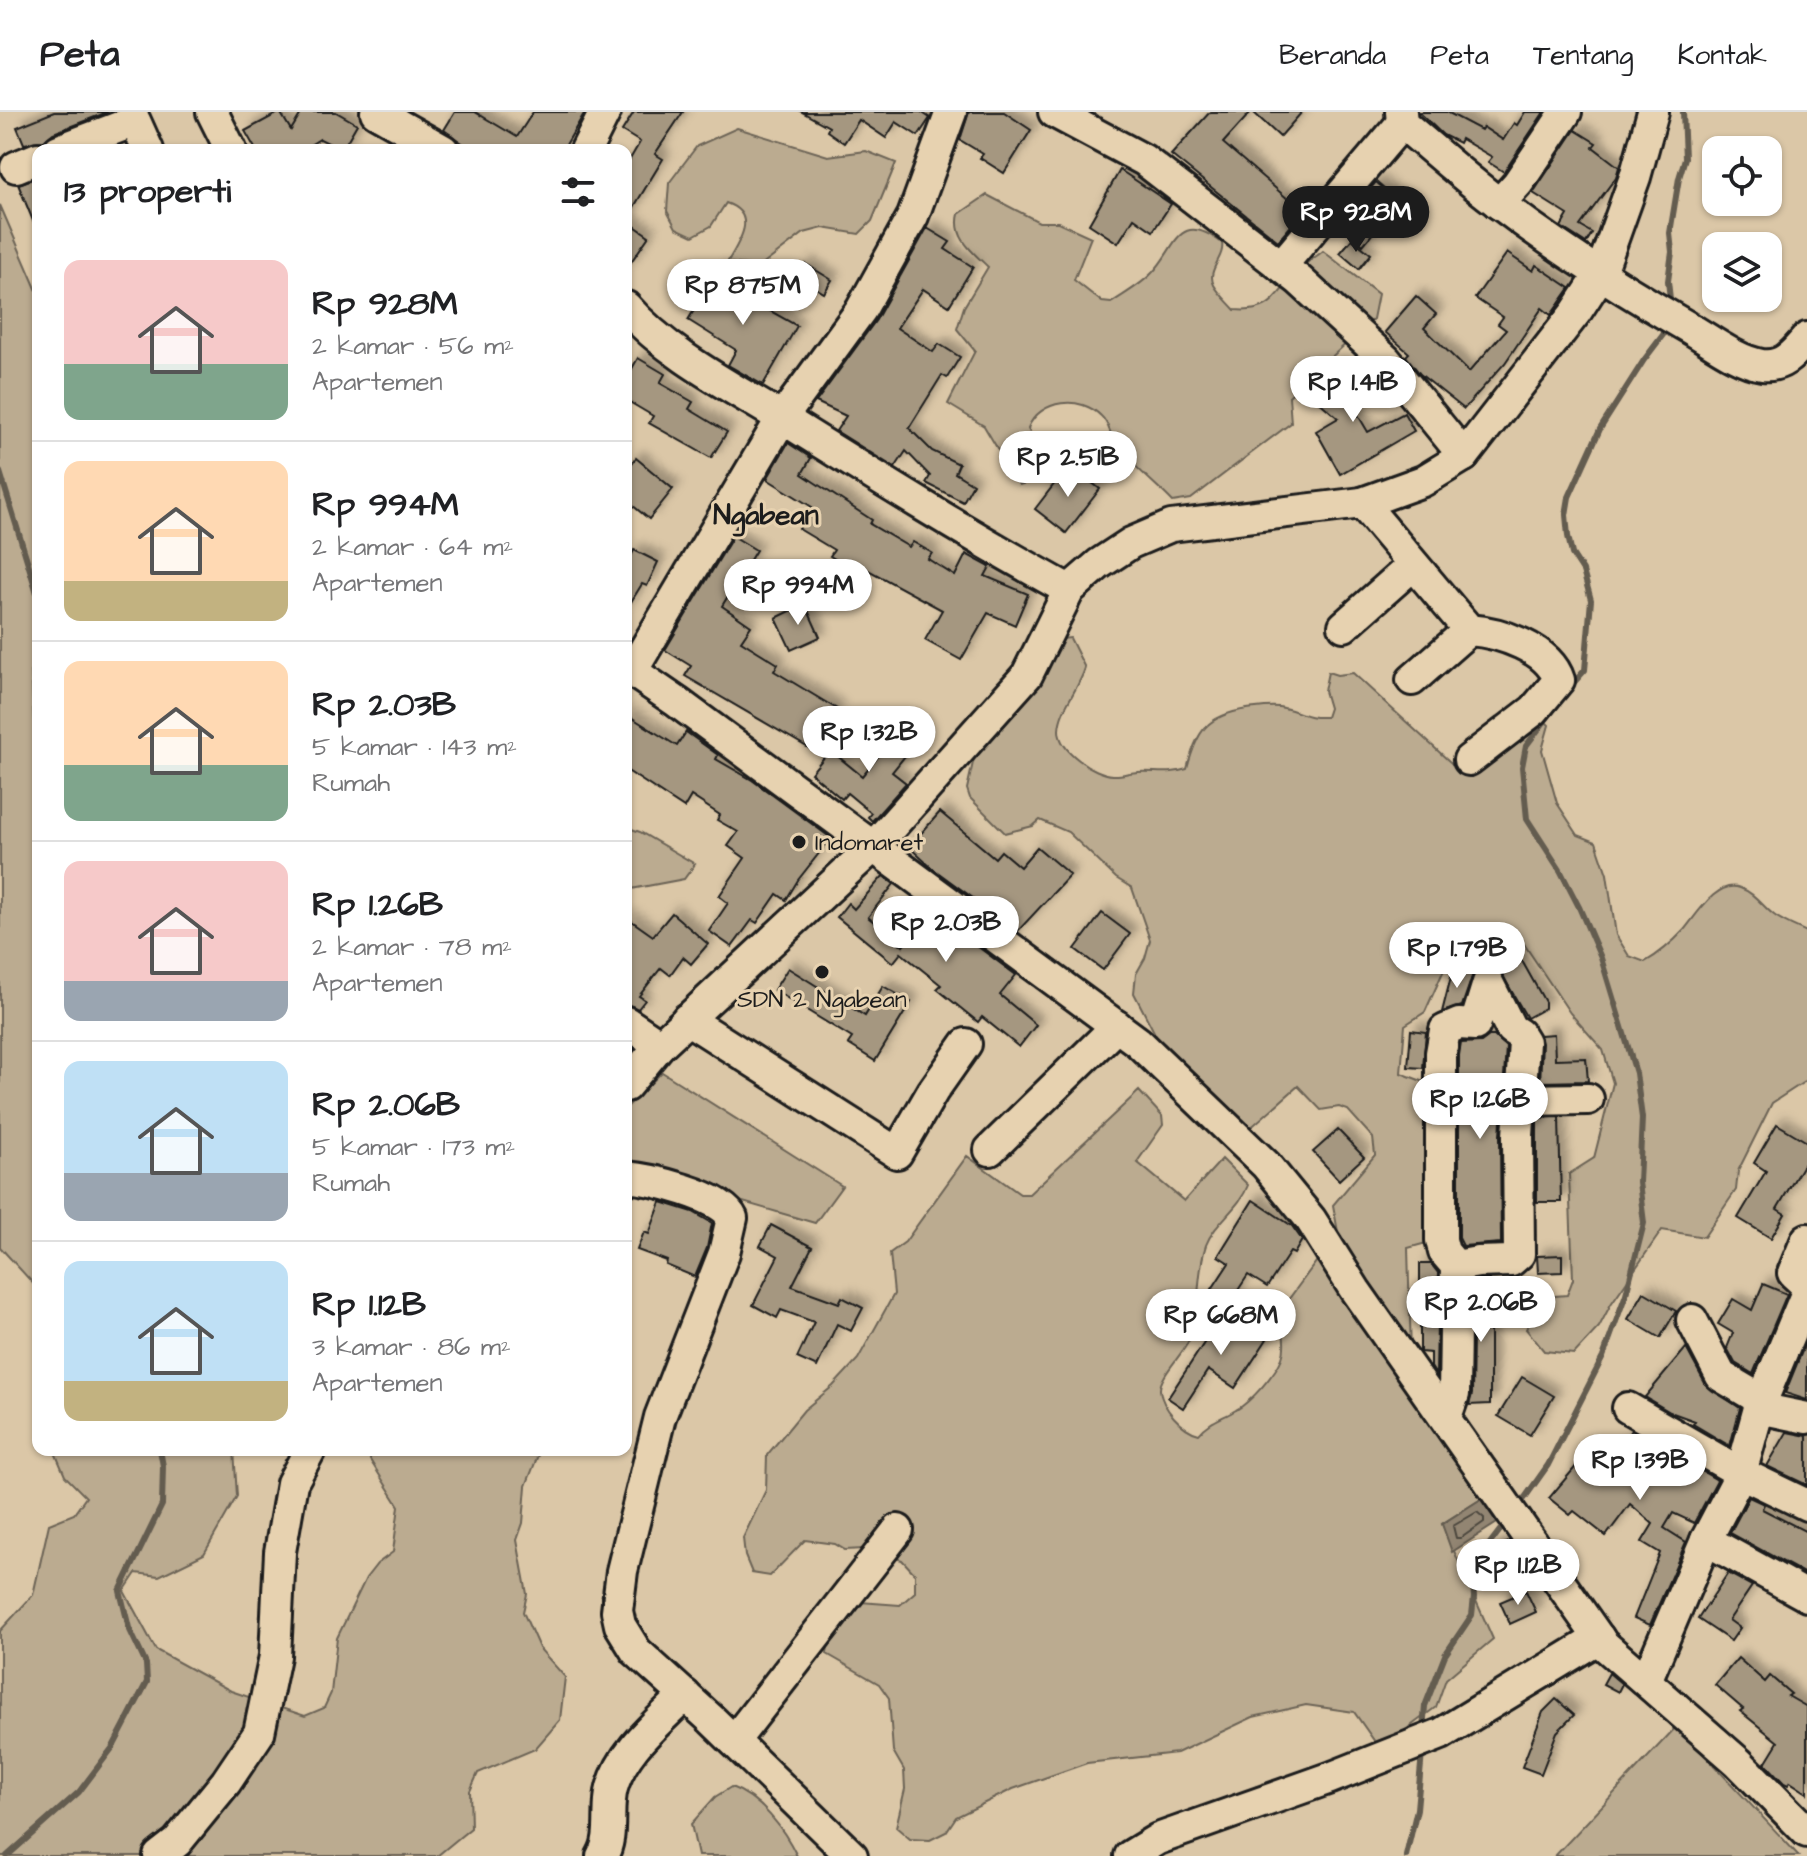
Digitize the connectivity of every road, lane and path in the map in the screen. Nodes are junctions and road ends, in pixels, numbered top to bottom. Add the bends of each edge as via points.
1 (212, 112) edge
2 (376, 112) edge
3 (605, 112) edge
4 (951, 112) edge
5 (1054, 112) edge
6 (1566, 112) edge
7 (1653, 112) edge
8 (1401, 118) edge
9 (75, 144) edge
10 (145, 144) edge
11 (228, 144) edge
12 (432, 144) edge
13 (589, 144) edge
14 (1499, 204) junction
15 (1281, 266) junction
16 (1600, 275) junction
17 (632, 312) edge
18 (1807, 338) edge
19 (782, 418) junction
20 (1464, 456) junction
21 (1362, 503) junction
22 (1413, 565) junction
23 (1069, 590) junction
24 (1344, 626) dead end
25 (1469, 630) junction
26 (632, 664) edge
27 (632, 671) edge
28 (1412, 680) dead end
29 (1469, 760) dead end
30 (874, 846) junction
31 (687, 1019) junction
32 (1475, 1025) junction
33 (632, 1026) edge
34 (1117, 1026) junction
35 (1511, 1029) junction
36 (966, 1044) dead end
37 (660, 1045) junction
38 (632, 1079) edge
39 (1588, 1099) dead end
40 (1520, 1100) junction
41 (990, 1150) dead end
42 (632, 1178) edge
43 (1807, 1239) edge
44 (1456, 1266) junction
45 (1807, 1289) edge
46 (1692, 1320) dead end
47 (1761, 1405) junction
48 (1628, 1408) dead end
49 (1446, 1417) junction
50 (1807, 1418) edge
51 (307, 1456) edge
52 (1741, 1473) junction
53 (1807, 1505) edge
54 (898, 1530) dead end
55 (1706, 1540) junction
56 (1807, 1596) edge
57 (1599, 1638) junction
58 (1646, 1681) junction
59 (685, 1695) junction
60 (734, 1741) junction
61 (1807, 1832) edge
62 (159, 1856) edge
63 (602, 1856) edge
64 (852, 1856) edge
65 (1130, 1856) edge

1 - 11 street
2 - 12 street
3 - 13 street
4 - 19 street via 913,216 861,310
5 - 15 street via 1144,160
6 - 14 street
7 - 16 street
8 - 14 street
8 - 15 street
9 - 10 street via 135,121
14 - 16 street
15 - 20 street via 1386,360
16 - 18 street via 1730,352 1765,366 1790,358
16 - 20 street
17 - 19 street via 666,343
19 - 23 street via 972,537
19 - 26 street
20 - 21 street via 1423,481
21 - 22 street
21 - 23 street via 1171,526 1131,543
22 - 24 street
22 - 25 street
23 - 30 street via 1027,675
25 - 28 street
25 - 29 street via 1485,631 1538,653 1559,680 1534,710
27 - 30 street
30 - 31 street
30 - 34 street
31 - 36 street via 897,1153
31 - 37 street
32 - 35 street
32 - 35 street via 1488,983
32 - 44 street via 1445,1030 1441,1053 1441,1240
33 - 37 street
34 - 41 street
34 - 49 street via 1266,1165 1311,1220
35 - 40 street via 1524,1042
37 - 38 street
39 - 40 street
40 - 44 street via 1519,1254 1511,1261
42 - 59 street via 716,1201 732,1218 724,1253 660,1417 617,1611 636,1651
43 - 45 street via 1793,1273
44 - 49 street via 1454,1394
45 - 47 street
46 - 47 street via 1721,1376
47 - 50 street
47 - 52 street
48 - 52 street
49 - 57 street
51 - 62 street via 292,1483 280,1552 275,1656 259,1733 226,1782
52 - 53 street
52 - 55 street
54 - 60 street
55 - 56 street
55 - 58 street
57 - 58 street
57 - 65 street via 1441,1734 1158,1839
58 - 61 street
59 - 60 street
59 - 63 street via 636,1745 618,1772
60 - 64 street

